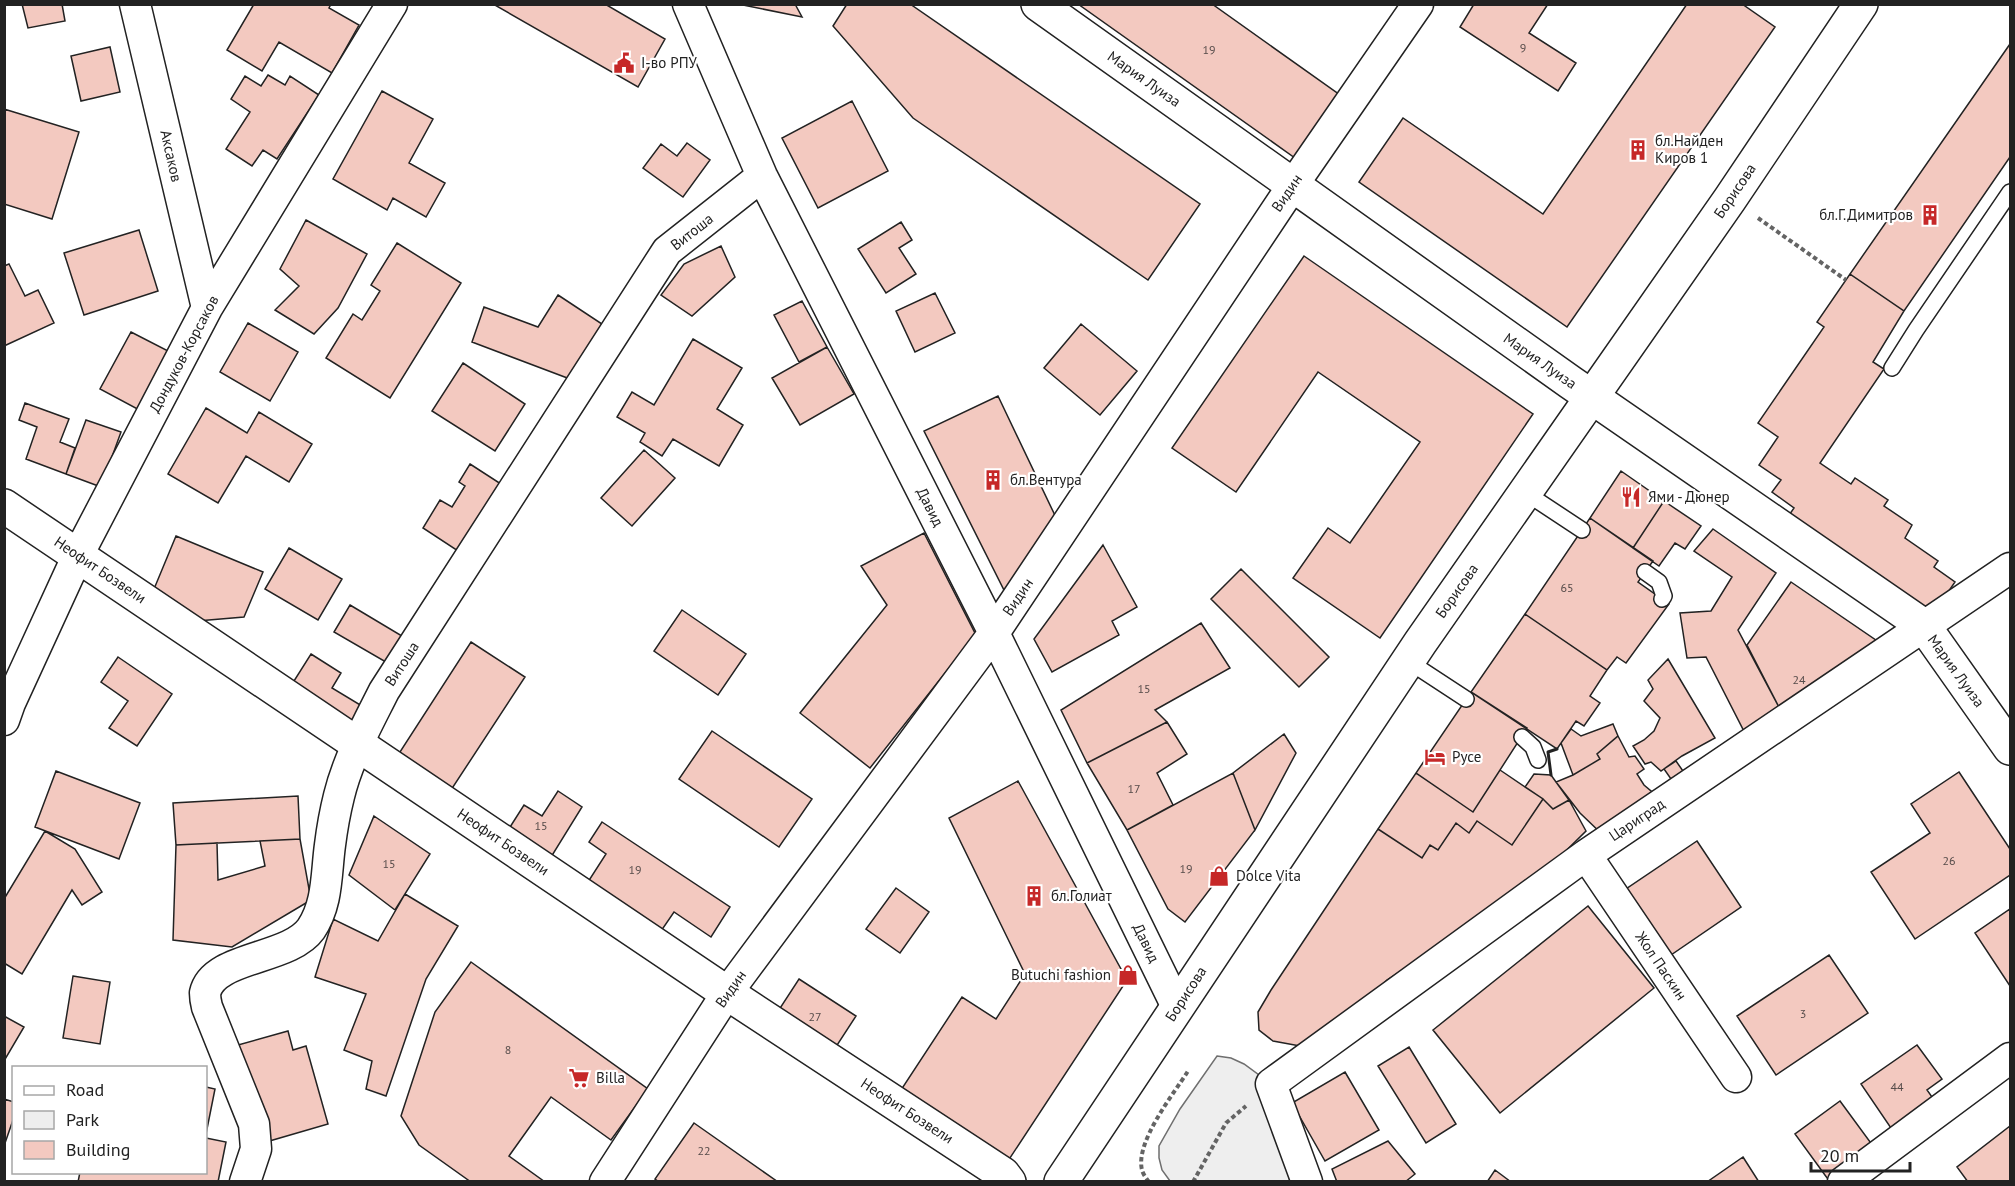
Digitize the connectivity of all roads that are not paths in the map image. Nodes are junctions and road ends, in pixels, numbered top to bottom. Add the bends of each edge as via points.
1 (135, 4) edge
2 (392, 4) edge
3 (688, 4) edge
4 (1038, 4) edge
5 (1418, 4) edge
6 (1861, 4) edge
7 (762, 176) junction
8 (1293, 185) junction
9 (2010, 192) edge
10 (207, 308) junction
11 (1892, 368) dead end
12 (1591, 397) junction
13 (1526, 493) junction
14 (4, 506) edge
15 (1582, 530) dead end
16 (78, 555) junction
17 (2010, 568) edge
18 (1645, 572) dead end
19 (1662, 599) dead end
20 (1924, 626) junction
21 (994, 633) junction
22 (1408, 661) junction
23 (1466, 699) dead end
24 (4, 720) edge
25 (1522, 736) dead end
26 (357, 743) junction
27 (2010, 747) edge
28 (1538, 760) dead end
29 (1586, 855) junction
30 (727, 993) junction
31 (1177, 1007) junction
32 (2010, 1058) edge
33 (1736, 1077) dead end
34 (1006, 1178) edge
35 (245, 1182) edge
36 (605, 1182) edge
37 (1054, 1182) edge
38 (1061, 1182) edge
39 (1307, 1182) edge
40 (1843, 1182) edge

1 - 10 street, Аксаков
2 - 10 street, Дондуков-Корсаков
3 - 7 street, Давид
4 - 8 main road, Мария Луиза
5 - 8 street, Видин
6 - 12 main road, Борисова
7 - 21 street, Давид
7 - 26 street, Витоша via 667,251 391,681
8 - 12 main road, Мария Луиза
8 - 21 street, Видин
9 - 11 lane
10 - 16 street, Дондуков-Корсаков
12 - 13 main road, Борисова
12 - 20 main road, Мария Луиза
13 - 15 lane
13 - 22 main road, Борисова
14 - 16 main road, Неофит Бозвели
16 - 24 street, Дондуков-Корсаков
16 - 26 main road, Неофит Бозвели
17 - 20 street, Цариград
18 - 19 lane via 1659,582
20 - 27 main road, Мария Луиза
20 - 29 street, Цариград
21 - 30 street, Видин
21 - 31 street, Давид
22 - 23 lane
22 - 31 main road, Борисова
25 - 28 lane via 1533,747
26 - 30 main road, Неофит Бозвели
26 - 35 street, Витоша via 339,795 319,915 309,931 293,944 220,972 205,994 254,1124 256,1149
29 - 33 street, Жол Паскин
29 - 39 street, Цариград via 1271,1084
30 - 34 main road, Неофит Бозвели
30 - 36 street, Видин
31 - 38 main road, Борисова
32 - 40 street
34 - 37 main road

